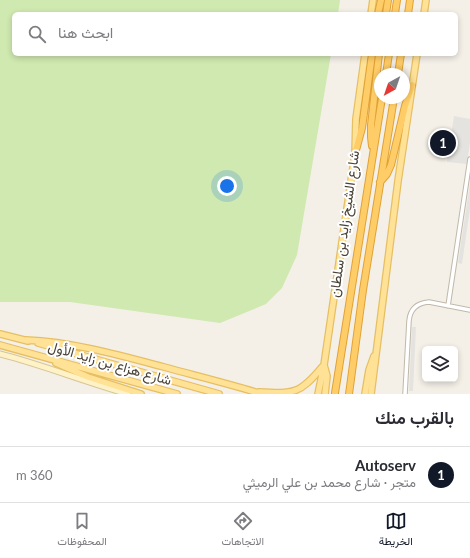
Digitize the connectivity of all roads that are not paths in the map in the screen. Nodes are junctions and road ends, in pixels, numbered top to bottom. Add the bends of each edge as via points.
1 (373, 0) edge
2 (381, 0) edge
3 (388, 0) edge
4 (397, 0) edge
5 (410, 0) edge
6 (426, 0) edge
7 (371, 12) edge
8 (378, 12) edge
9 (386, 12) edge
10 (395, 12) edge
11 (408, 12) edge
12 (424, 12) edge
13 (364, 56) edge
14 (372, 56) edge
15 (379, 56) edge
16 (389, 56) edge
17 (402, 56) edge
18 (417, 56) edge
19 (387, 68) edge
20 (399, 68) edge
21 (412, 84) junction
22 (381, 104) edge
23 (393, 104) edge
24 (374, 150) junction
25 (355, 154) junction
26 (470, 159) edge
27 (380, 182) junction
28 (448, 306) junction
29 (470, 310) edge
30 (0, 334) edge
31 (26, 340) junction
32 (0, 345) edge
33 (377, 351) junction
34 (0, 354) edge
35 (47, 358) junction
36 (324, 365) junction
37 (252, 391) junction
38 (174, 393) edge
39 (335, 393) dead end
40 (128, 394) edge
41 (141, 394) edge
42 (219, 394) edge
43 (262, 394) edge
44 (318, 394) edge
45 (325, 394) edge
46 (349, 394) edge
47 (365, 394) edge
48 (372, 394) edge
49 (405, 394) edge

1 - 7 main road
2 - 8 highway
3 - 9 highway
4 - 10 highway
5 - 11 highway
6 - 12 main road
13 - 25 main road, شارع الشيخ زايد بن سلطان via 356,119
14 - 25 highway via 362,128
15 - 24 highway via 371,125
16 - 19 highway
17 - 20 highway
18 - 21 main road
21 - 27 highway via 391,165
21 - 33 main road
22 - 24 highway, شارع الشيخ زايد بن سلطان
23 - 27 highway, شارع الشيخ زايد بن سلطان
24 - 39 highway, شارع الشيخ زايد بن سلطان
25 - 36 main road, شارع الشيخ زايد بن سلطان
26 - 28 street
27 - 46 highway, شارع الشيخ زايد بن سلطان
28 - 29 street
28 - 49 street via 429,302 418,304 411,311
30 - 31 main road, شارع هزاع بن زايد الأول
31 - 37 main road via 60,343 140,360
31 - 42 main road, شارع هزاع بن زايد الأول
32 - 35 main road, شارع هزاع بن زايد الأول
33 - 47 main road via 371,365
33 - 48 main road
34 - 40 street
35 - 38 main road, شارع هزاع بن زايد الأول
35 - 41 main road via 67,369
36 - 37 main road via 309,383 294,392 282,394
36 - 44 main road, شارع الشيخ زايد بن سلطان
36 - 45 main road via 327,376
37 - 43 main road

